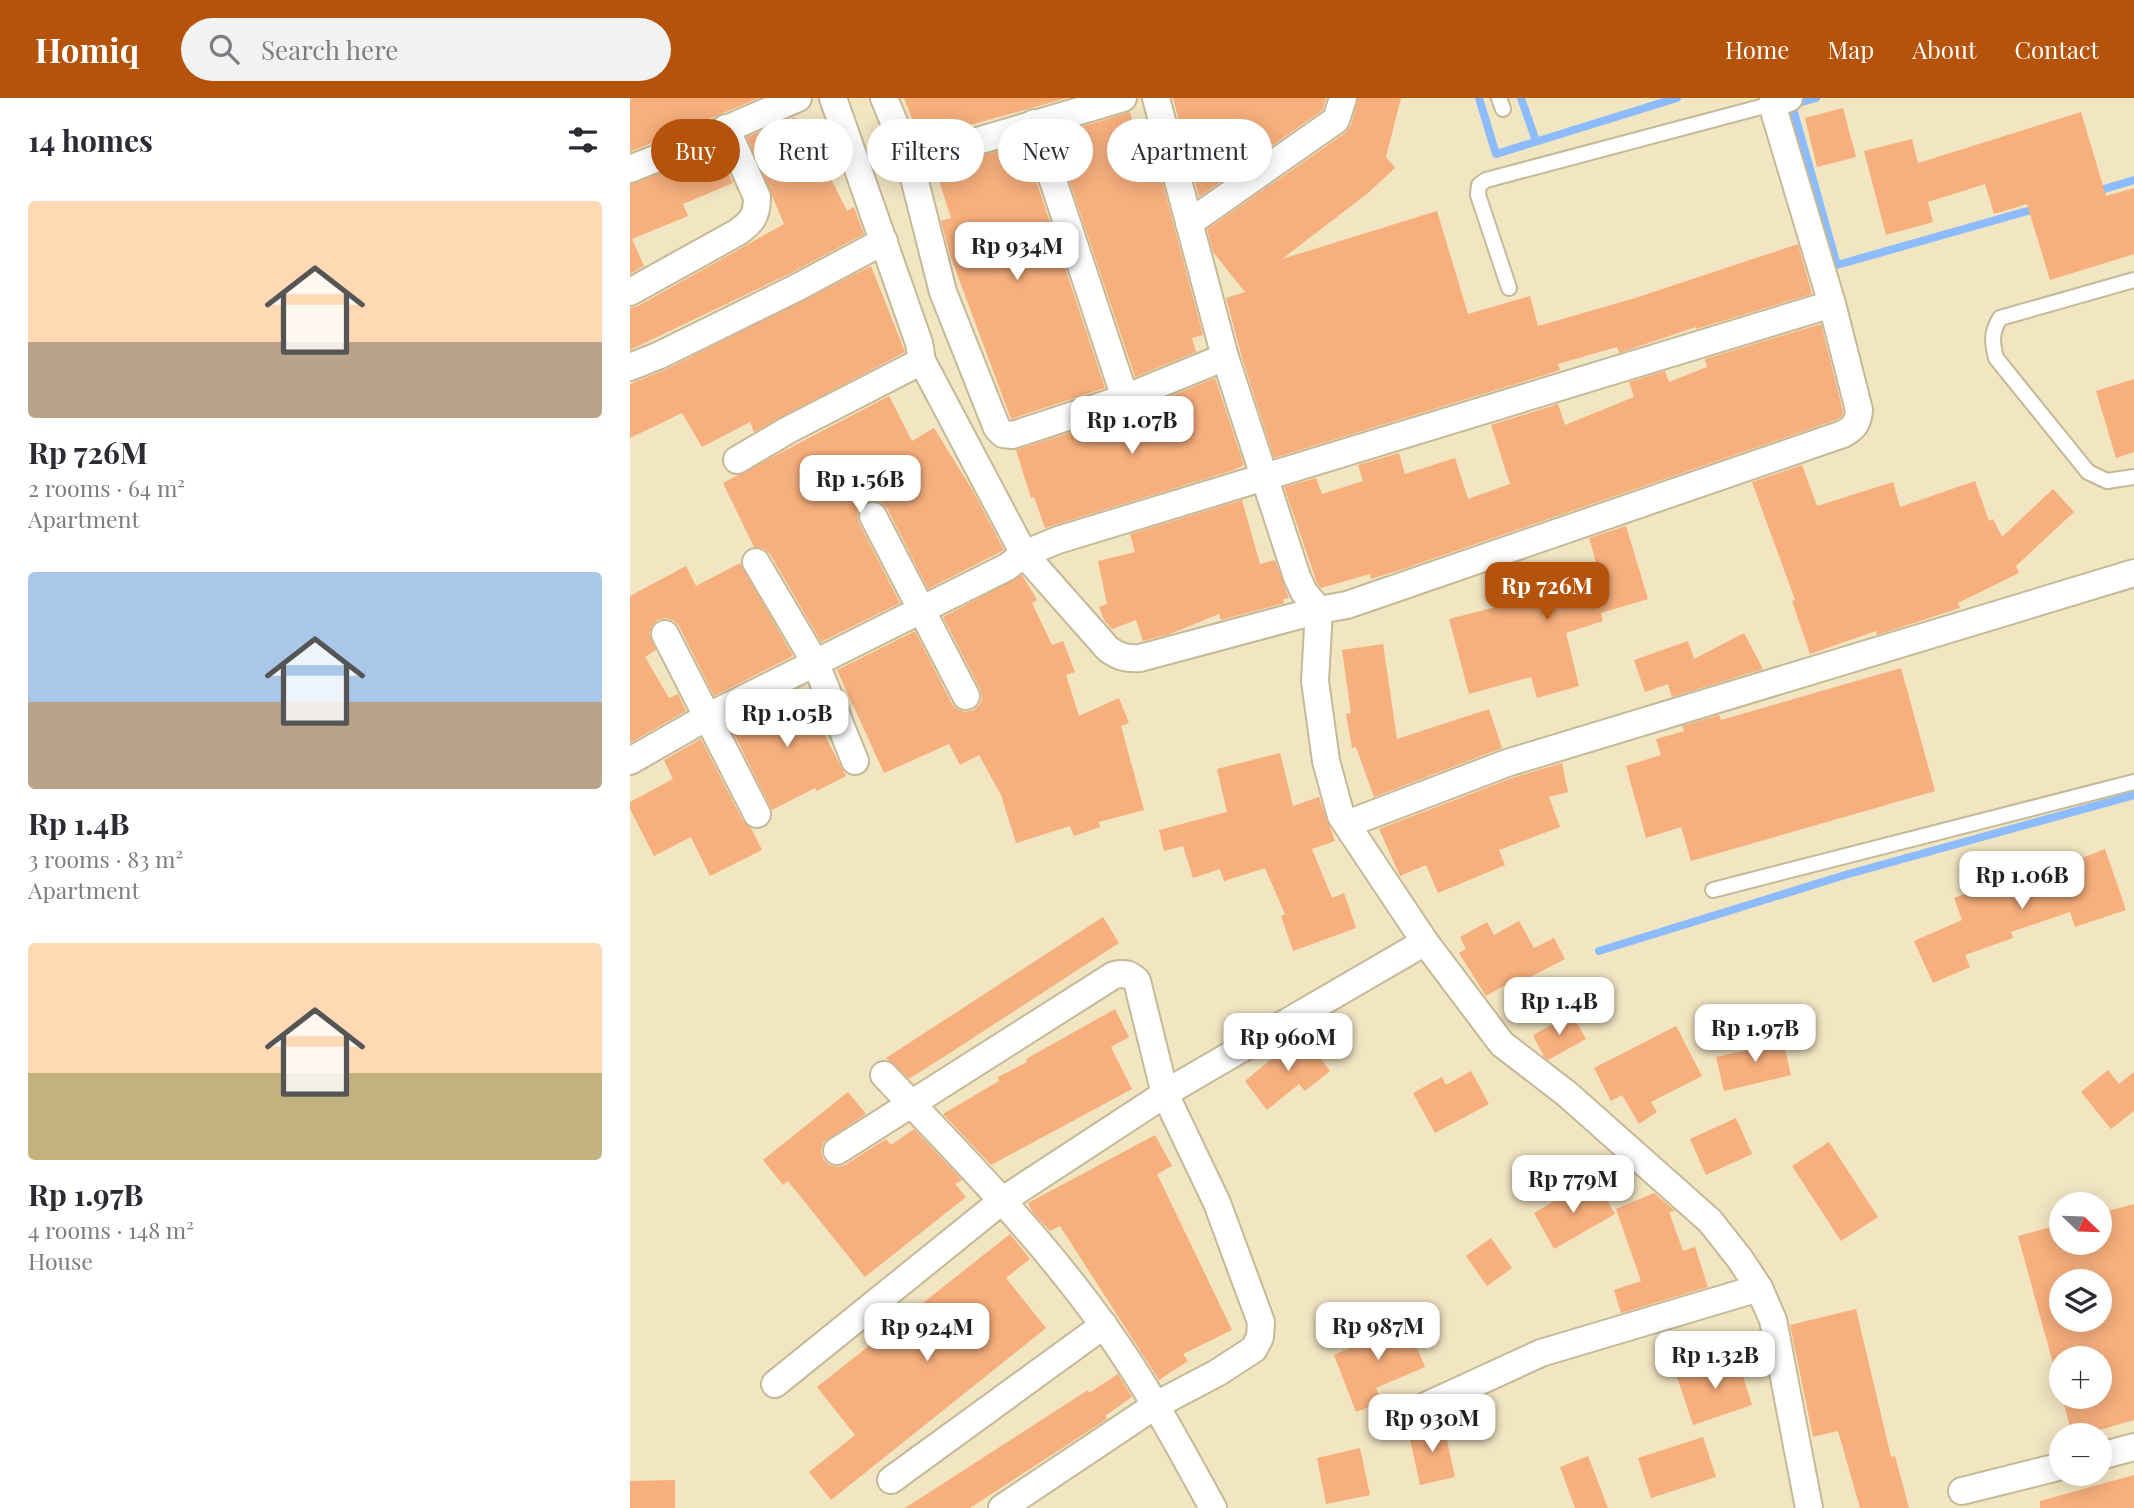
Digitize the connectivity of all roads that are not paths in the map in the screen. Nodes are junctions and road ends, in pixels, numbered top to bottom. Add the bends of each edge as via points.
1 (798, 98) edge
2 (833, 98) edge
3 (884, 98) edge
4 (1123, 98) edge
5 (1156, 98) edge
6 (1343, 98) edge
7 (1780, 101) edge
8 (893, 119) edge
9 (1048, 119) edge
10 (740, 122) edge
11 (740, 159) edge
12 (651, 160) edge
13 (630, 169) edge
14 (915, 182) edge
15 (1054, 182) edge
16 (1189, 223) junction
17 (884, 241) junction
18 (2134, 280) edge
19 (1509, 288) dead end
20 (630, 292) edge
21 (1832, 304) junction
22 (1225, 357) junction
23 (922, 361) junction
24 (630, 367) edge
25 (1125, 398) junction
26 (737, 460) dead end
27 (1265, 477) junction
28 (2134, 477) edge
29 (873, 516) dead end
30 (1028, 553) junction
31 (756, 562) dead end
32 (2134, 573) edge
33 (921, 608) junction
34 (1319, 610) junction
35 (665, 634) dead end
36 (816, 664) junction
37 (966, 696) dead end
38 (707, 717) junction
39 (630, 761) edge
40 (855, 761) dead end
41 (2134, 782) edge
42 (757, 814) dead end
43 (1347, 824) junction
44 (1713, 890) dead end
45 (1425, 942) junction
46 (884, 1075) dead end
47 (1178, 1086) junction
48 (913, 1105) junction
49 (837, 1151) dead end
50 (1003, 1200) junction
51 (1759, 1288) junction
52 (1104, 1325) junction
53 (775, 1384) dead end
54 (1156, 1405) junction
55 (1419, 1409) dead end
56 (2134, 1447) edge
57 (2112, 1453) edge
58 (2049, 1469) edge
59 (891, 1480) dead end
60 (1962, 1491) dead end
61 (1002, 1508) edge
62 (1213, 1508) edge
63 (1809, 1508) edge

1 - 10 street
2 - 17 street
3 - 8 street
4 - 9 street
5 - 16 street
6 - 16 street via 1336,120
7 - 19 lane via 1486,180 1479,185 1478,195
7 - 21 street
11 - 20 street via 757,197 752,222
12 - 13 street
14 - 25 street via 943,292 997,428 1013,435
15 - 25 street
16 - 22 street
17 - 23 street
17 - 24 street
18 - 28 lane via 2000,318 1992,340 1996,358 2088,472 2107,481
21 - 27 street
21 - 34 street via 1859,410 1853,428 1360,600
22 - 25 street
22 - 27 street
23 - 26 street
23 - 30 street
27 - 30 street
27 - 34 street via 1297,577
29 - 33 street
30 - 33 street
30 - 34 street via 1108,649 1129,659
31 - 36 street
32 - 43 street via 1520,759
33 - 36 street
33 - 37 street
34 - 43 street via 1315,681 1326,761
35 - 38 street
36 - 38 street
36 - 40 street
38 - 39 street
38 - 42 street
41 - 44 lane
43 - 45 street
45 - 47 street
45 - 51 street via 1502,1044 1567,1094 1710,1221
46 - 48 street
47 - 48 street via 1137,981 1124,973 1114,975
47 - 50 street
47 - 54 street via 1261,1322 1260,1337 1254,1349
48 - 49 street
48 - 50 street
50 - 52 street
50 - 53 street
51 - 55 street via 1541,1353
51 - 63 street via 1773,1320
52 - 54 street
52 - 59 street
54 - 61 street
54 - 62 street
56 - 57 street
58 - 60 street

